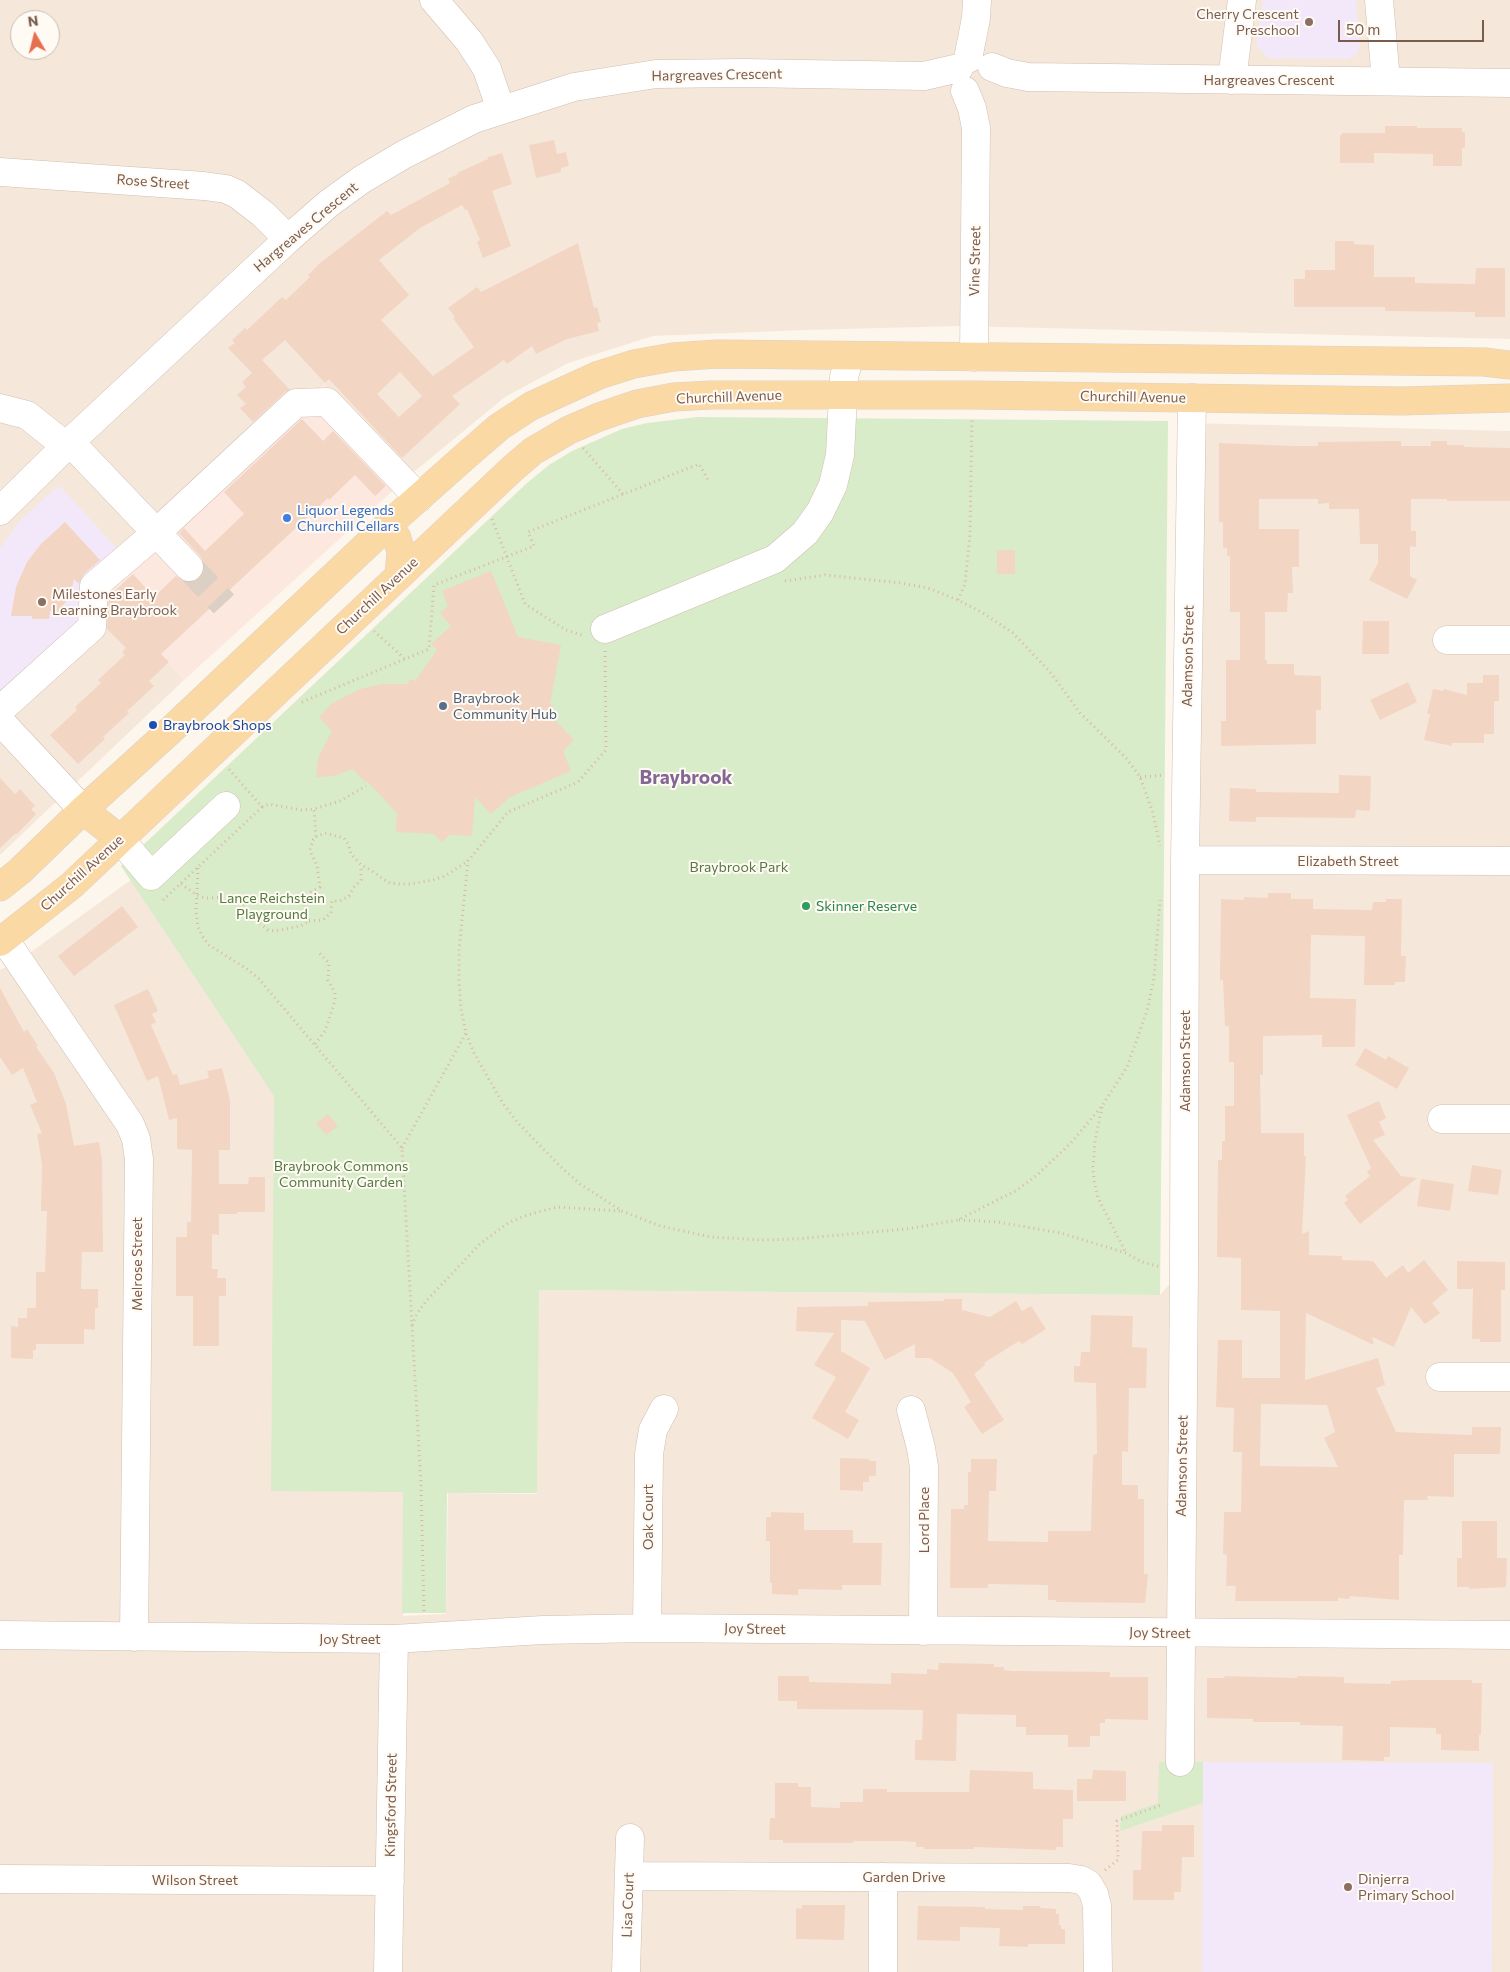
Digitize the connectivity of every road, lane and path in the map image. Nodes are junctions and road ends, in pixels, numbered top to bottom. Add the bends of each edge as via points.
1 (1242, 0) edge
2 (1379, 0) edge
3 (440, 2) edge
4 (977, 9) edge
5 (976, 77) junction
6 (1232, 80) junction
7 (1386, 81) junction
8 (1510, 83) edge
9 (500, 110) junction
10 (0, 172) edge
11 (288, 239) junction
12 (850, 356) junction
13 (974, 357) junction
14 (1192, 359) junction
15 (1510, 365) edge
16 (844, 395) junction
17 (972, 395) junction
18 (1192, 398) junction
19 (1510, 398) edge
20 (0, 408) edge
21 (580, 443) dead end
22 (68, 444) junction
23 (708, 480) dead end
24 (623, 494) junction
25 (419, 498) junction
26 (0, 511) edge
27 (490, 514) dead end
28 (388, 525) junction
29 (156, 533) junction
30 (507, 556) junction
31 (189, 567) tunnel mouth
32 (399, 575) junction
33 (782, 581) dead end
34 (958, 600) junction
35 (370, 628) dead end
36 (600, 637) junction
37 (1447, 640) dead end
38 (1510, 640) edge
39 (406, 658) junction
40 (301, 702) dead end
41 (0, 710) edge
42 (0, 720) edge
43 (366, 786) dead end
44 (226, 806) dead end
45 (262, 807) dead end
46 (314, 809) junction
47 (83, 810) junction
48 (316, 837) junction
49 (120, 839) junction
50 (1172, 858) junction
51 (468, 861) junction
52 (1510, 862) edge
53 (361, 865) junction
54 (180, 884) junction
55 (0, 887) edge
56 (197, 895) junction
57 (1160, 895) dead end
58 (163, 900) dead end
59 (309, 920) junction
60 (1, 938) edge
61 (318, 952) dead end
62 (466, 1033) junction
63 (315, 1044) junction
64 (1102, 1106) junction
65 (1442, 1119) dead end
66 (1510, 1119) edge
67 (402, 1148) junction
68 (622, 1211) junction
69 (958, 1220) junction
70 (1126, 1253) junction
71 (1184, 1268) junction
72 (412, 1326) junction
73 (1440, 1377) dead end
74 (1510, 1377) edge
75 (664, 1410) dead end
76 (910, 1410) dead end
77 (424, 1618) dead end
78 (648, 1628) junction
79 (923, 1631) junction
80 (1181, 1633) junction
81 (0, 1635) edge
82 (1510, 1635) edge
83 (134, 1636) junction
84 (394, 1639) junction
85 (1180, 1762) dead end
86 (1161, 1805) dead end
87 (630, 1838) dead end
88 (629, 1876) junction
89 (883, 1877) junction
90 (0, 1879) edge
91 (390, 1881) junction
92 (1088, 1884) junction
93 (388, 1972) edge
94 (626, 1972) edge
95 (883, 1972) edge
96 (1098, 1972) edge

1 - 6 street
2 - 7 street
3 - 9 street via 487,68
4 - 5 street, Vine Street via 981,43
5 - 6 street, Hargreaves Crescent
5 - 9 street, Hargreaves Crescent via 656,74 574,87
5 - 13 street, Vine Street via 972,108 976,128
6 - 7 street, Hargreaves Crescent
7 - 8 street, Hargreaves Crescent
9 - 11 street, Hargreaves Crescent via 442,135 361,180
10 - 11 street, Rose Street via 226,189 263,214
11 - 22 street, Hargreaves Crescent
12 - 13 main road
12 - 16 street via 844,377
12 - 25 main road via 717,354 673,357 599,375 531,406 499,427
13 - 14 main road
13 - 17 main road, Vine Street
14 - 15 main road via 1484,362
14 - 18 main road, Adamson Street
16 - 17 main road, Churchill Avenue
16 - 32 main road, Churchill Avenue via 674,397 638,404 599,417 533,451
16 - 36 street via 840,455 833,485 805,533 775,558
17 - 18 main road, Churchill Avenue
17 - 34 path via 970,534 965,584
18 - 19 main road, Churchill Avenue via 1402,401
18 - 50 street, Adamson Street
20 - 22 street via 27,415
21 - 24 path
22 - 26 street, Hargreaves Crescent
22 - 29 street
23 - 24 path via 699,464
24 - 30 path via 528,532 534,546
25 - 28 main road
25 - 29 street via 327,402 296,403
27 - 30 path
28 - 32 main road via 401,552
28 - 47 main road
29 - 31 street
29 - 41 street via 94,586 92,627
30 - 36 path via 525,604 566,630
30 - 39 path via 434,585 429,649
32 - 49 main road, Churchill Avenue
33 - 34 path via 825,575 857,578 928,588
34 - 50 path via 1013,633 1051,674 1080,713 1126,758 1148,794 1158,828
35 - 39 path
36 - 51 path via 606,750 578,782 508,812
37 - 38 street
39 - 40 path
42 - 47 street
43 - 46 path via 340,801
44 - 49 street via 151,876
45 - 46 path via 269,804
46 - 48 path
47 - 49 main road
47 - 55 main road
48 - 53 path via 325,833 344,838 351,854
48 - 59 path via 310,851 317,865 320,887 311,892 304,903
49 - 60 main road, Churchill Avenue via 72,885
50 - 52 street, Elizabeth Street
50 - 71 street, Adamson Street
51 - 53 path via 445,876 410,884 390,883
51 - 62 path via 459,966
53 - 59 path via 361,880 349,896 332,901 331,913 323,920
54 - 56 path
54 - 56 path via 198,868
54 - 58 path
56 - 59 path via 205,898 238,897 268,930 301,926
56 - 63 path via 198,927 209,945 258,979
57 - 64 path via 1158,948 1147,1011 1127,1067
60 - 83 street, Melrose Street via 130,1124 136,1139 139,1159
61 - 63 path via 329,964 328,980 335,1001 325,1032
62 - 67 path
62 - 68 path via 487,1077 518,1123 561,1168
63 - 67 path
64 - 69 path via 1070,1144 1036,1176 1017,1190
64 - 70 path via 1095,1142 1094,1182 1098,1198
65 - 66 street
67 - 72 path
68 - 69 path via 692,1234 762,1240 906,1229
68 - 72 path via 556,1207 508,1223 480,1244 427,1300
69 - 70 path via 997,1222 1061,1233
70 - 71 path via 1164,1268
71 - 80 street, Adamson Street
72 - 77 path
73 - 74 street
75 - 78 street, Oak Court via 653,1430 649,1454
76 - 79 street, Lord Place via 924,1467
78 - 79 street, Joy Street
78 - 84 street, Joy Street via 542,1630
79 - 80 street, Joy Street
80 - 82 street, Joy Street
80 - 85 street, Adamson Street
81 - 83 street, Joy Street
83 - 84 street, Joy Street
84 - 91 street, Kingsford Street
86 - 92 path via 1117,1821 1118,1860
87 - 88 street, Lisa Court
88 - 89 street, Garden Drive
88 - 94 street, Lisa Court
89 - 92 street, Garden Drive via 1069,1878
89 - 95 street
90 - 91 street, Wilson Street
91 - 93 street, Kingsford Street
92 - 96 street via 1096,1906

